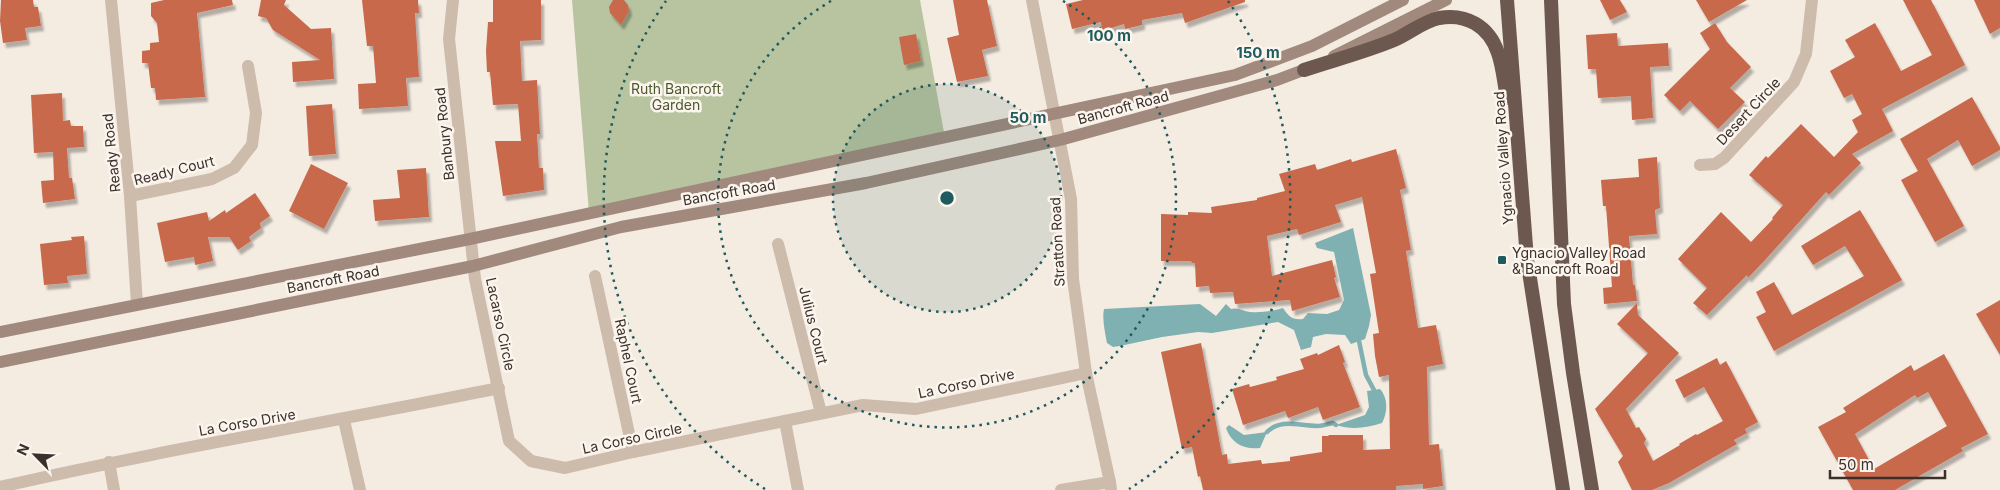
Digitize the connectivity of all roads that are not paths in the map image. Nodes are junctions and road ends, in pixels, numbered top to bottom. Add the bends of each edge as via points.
1 (111, 0) edge
2 (453, 0) edge
3 (1032, 0) edge
4 (1403, 0) edge
5 (1446, 0) edge
6 (1507, 0) edge
7 (1551, 0) edge
8 (1812, 0) edge
9 (248, 66) dead end
10 (1304, 70) junction
11 (1056, 115) junction
12 (1060, 140) junction
13 (1519, 160) junction
14 (1700, 166) dead end
15 (130, 196) junction
16 (470, 239) junction
17 (778, 244) dead end
18 (473, 266) junction
19 (594, 276) dead end
20 (137, 304) junction
21 (0, 332) edge
22 (0, 362) edge
23 (1086, 373) junction
24 (499, 388) junction
25 (821, 413) junction
26 (344, 420) junction
27 (784, 421) junction
28 (633, 452) junction
29 (109, 462) junction
30 (1111, 486) edge
31 (0, 487) edge
32 (114, 490) edge
33 (360, 490) edge
34 (798, 490) edge
35 (1061, 490) edge
36 (1562, 490) edge
37 (1592, 490) edge

1 - 15 street, Ready Road
2 - 16 street, Banbury Road via 449,39
3 - 11 street, Stratton Road
4 - 11 main road, Bancroft Road via 1312,46 1235,75
5 - 10 main road, Bancroft Road
6 - 13 highway, Ygnacio Valley Road
7 - 37 highway via 1564,304
8 - 14 street, Desert Circle via 1806,54 1794,82 1724,158 1715,164
9 - 15 street, Ready Court via 256,113 252,145 234,168 212,179
10 - 12 main road, Bancroft Road
10 - 13 highway via 1396,39 1416,26 1438,18 1461,16 1482,28 1498,53
11 - 12 street, Stratton Road
11 - 16 main road, Bancroft Road
12 - 18 main road, Bancroft Road via 866,183 621,227
12 - 23 street, Stratton Road via 1071,199 1073,279
13 - 36 highway, Ygnacio Valley Road via 1527,259
15 - 20 street, Ready Road
16 - 18 street, Banbury Road
16 - 20 main road, Bancroft Road
17 - 25 street, Julius Court
18 - 22 main road, Bancroft Road
18 - 24 street, Lacarso Circle
19 - 28 street, Raphel Court
20 - 21 main road, Bancroft Road
23 - 25 street, La Corso Drive via 916,409 863,405
23 - 30 street, Stratton Road
24 - 26 street, La Corso Drive
24 - 28 street, La Corso Circle via 509,441 531,461 565,468
25 - 27 street, La Corso Circle
26 - 29 street, La Corso Drive
26 - 33 street
27 - 28 street, La Corso Circle
27 - 34 street
29 - 31 street, La Corso Drive
29 - 32 street
30 - 35 street

